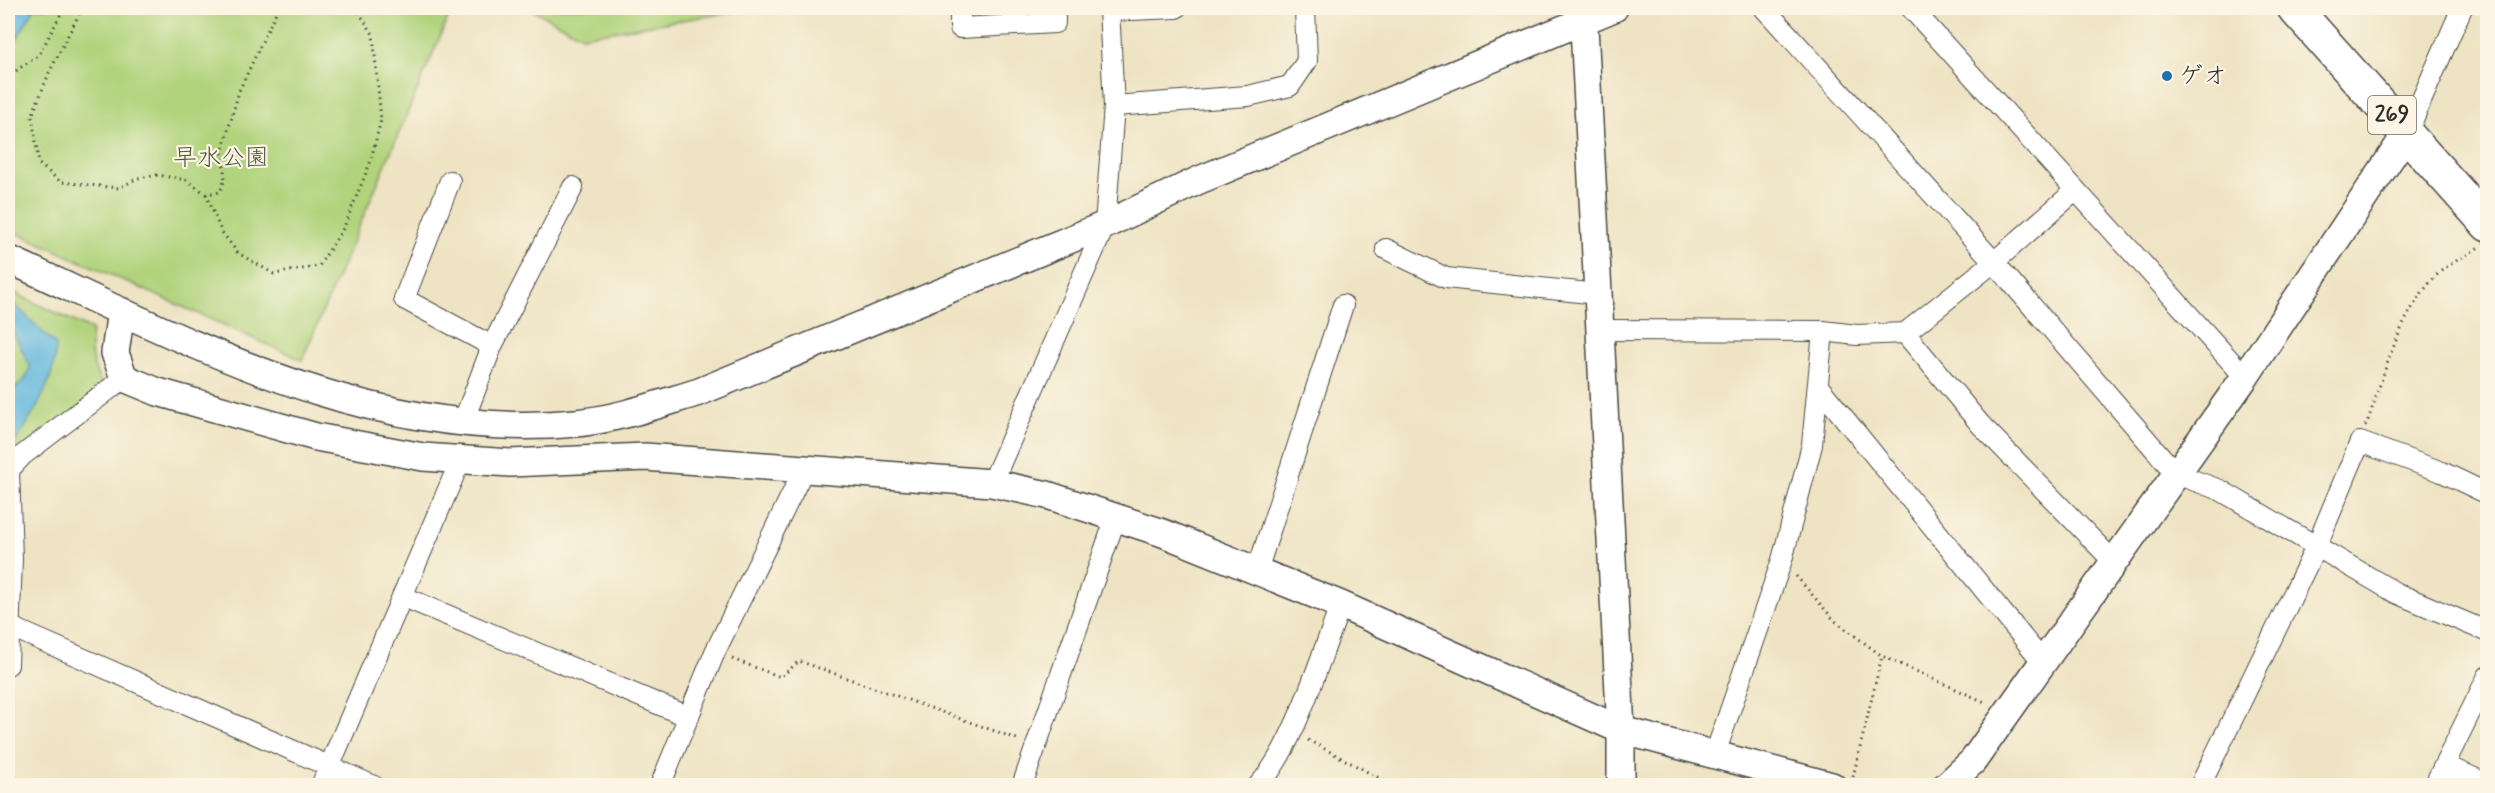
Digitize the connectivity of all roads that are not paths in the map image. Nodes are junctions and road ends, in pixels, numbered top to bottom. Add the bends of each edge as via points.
1 (960, 8) edge
2 (1055, 8) edge
3 (1176, 8) edge
4 (1305, 8) edge
5 (1614, 8) edge
6 (1764, 8) edge
7 (1911, 8) edge
8 (2294, 8) edge
9 (2462, 8) edge
10 (1109, 9) edge
11 (1583, 13) edge
12 (1114, 106) junction
13 (2407, 133) junction
14 (450, 181) dead end
15 (573, 187) dead end
16 (2076, 190) junction
17 (1105, 225) junction
18 (2487, 225) edge
19 (1386, 249) dead end
20 (8, 259) edge
21 (1994, 262) junction
22 (1598, 294) junction
23 (1343, 305) dead end
24 (121, 311) junction
25 (1600, 330) junction
26 (1823, 331) junction
27 (1905, 333) junction
28 (492, 346) junction
29 (2245, 377) junction
30 (124, 378) junction
31 (1818, 386) junction
32 (462, 424) junction
33 (461, 459) junction
34 (804, 469) junction
35 (2176, 474) junction
36 (992, 483) junction
37 (2487, 494) edge
38 (1116, 517) junction
39 (2317, 545) junction
40 (2114, 562) junction
41 (1257, 571) junction
42 (404, 597) junction
43 (1341, 606) junction
44 (11, 627) junction
45 (2487, 632) edge
46 (2042, 661) junction
47 (8, 665) edge
48 (2487, 676) edge
49 (688, 717) junction
50 (1621, 730) junction
51 (1715, 753) junction
52 (2444, 765) junction
53 (329, 767) junction
54 (2487, 784) edge
55 (321, 786) edge
56 (374, 786) edge
57 (660, 786) edge
58 (1022, 786) edge
59 (1258, 786) edge
60 (1621, 786) edge
61 (1832, 786) edge
62 (1946, 786) edge
63 (2200, 786) edge
64 (2434, 786) edge

1 - 2 street via 960,28 1056,23
3 - 10 street
4 - 12 street via 1307,61 1290,86 1248,96
5 - 11 street
6 - 21 street
7 - 16 street
8 - 13 highway, 269
9 - 13 street
10 - 12 street
11 - 17 street
11 - 22 street
12 - 17 street
13 - 18 highway, 269
13 - 29 street
14 - 28 street via 404,299
15 - 28 street
16 - 21 street
16 - 29 street
17 - 32 street via 699,392 578,423
17 - 36 street
19 - 22 street via 1446,278
20 - 24 street
21 - 27 street
21 - 35 street
22 - 25 street
23 - 41 street
24 - 30 street via 115,353
24 - 32 street via 298,386 402,416
25 - 26 street
25 - 50 street
26 - 27 street via 1857,335
26 - 31 street
27 - 40 street via 1980,424
28 - 32 street
29 - 35 street
30 - 33 street via 158,392 316,437 382,451
30 - 44 street via 9,470
31 - 46 street
31 - 51 street via 1812,445 1782,560
33 - 34 street via 510,463 645,457
33 - 42 street
34 - 36 street
34 - 49 street via 715,652
35 - 39 street via 2220,490
35 - 40 street
36 - 38 street
37 - 39 street via 2442,472 2360,442
38 - 41 street
38 - 58 street
39 - 45 street via 2396,593
39 - 63 street
40 - 46 street
41 - 43 street
42 - 49 street
42 - 53 street
43 - 50 street
43 - 59 street via 1292,732
44 - 47 street
44 - 53 street
46 - 62 street via 1973,762
48 - 52 street
49 - 57 street
50 - 51 street
50 - 60 street
51 - 61 street
52 - 54 street
52 - 64 street
53 - 55 street
53 - 56 street

